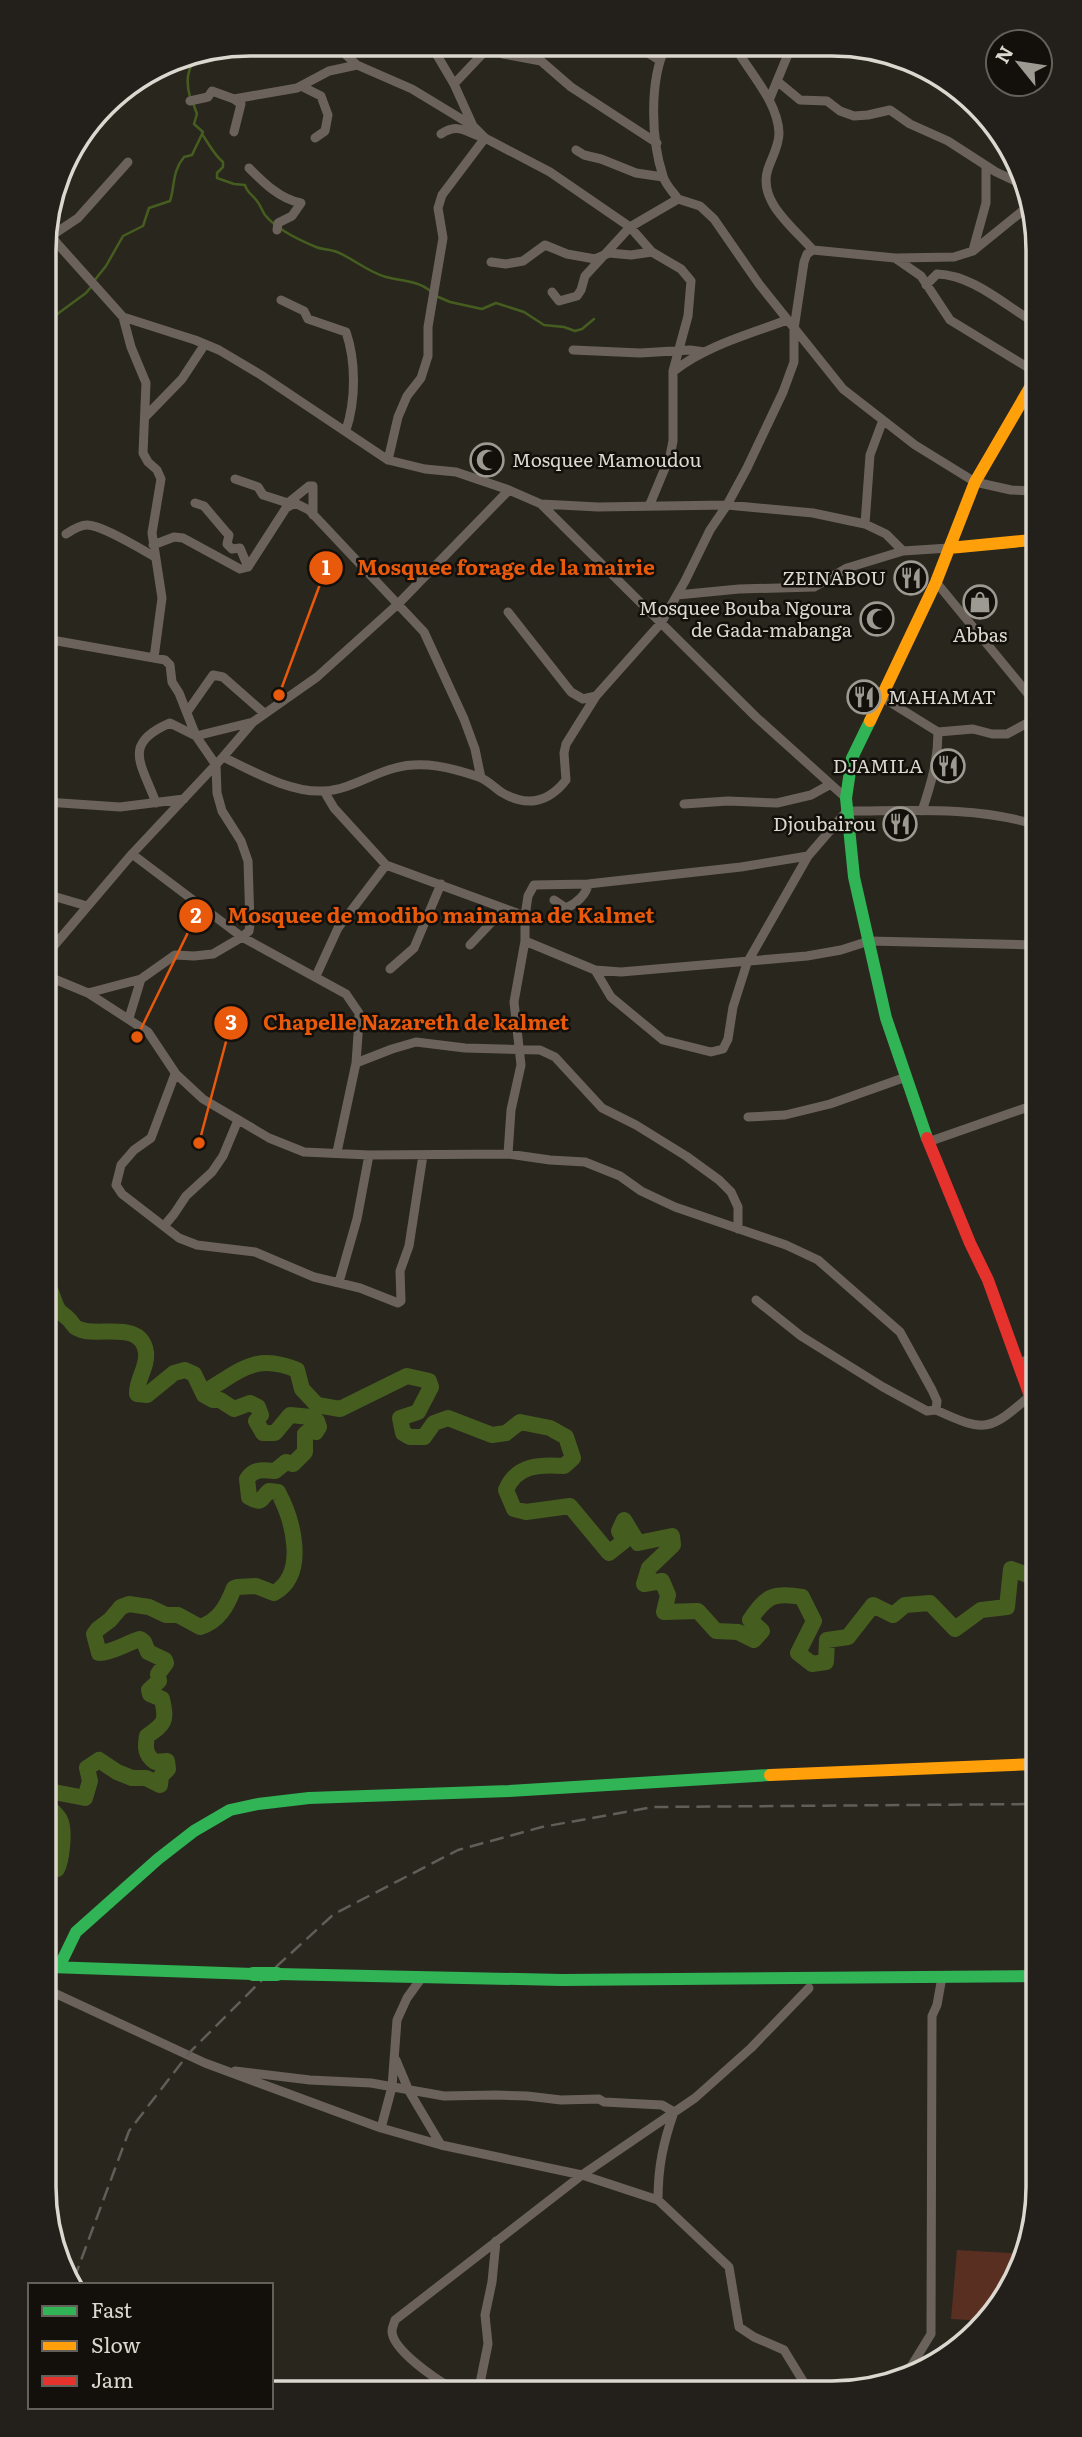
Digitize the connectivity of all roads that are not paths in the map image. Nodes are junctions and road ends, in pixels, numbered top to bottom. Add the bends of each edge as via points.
1 (347, 56) edge
2 (437, 56) edge
3 (480, 56) edge
4 (514, 56) edge
5 (653, 56) edge
6 (662, 56) edge
7 (740, 56) edge
8 (787, 56) edge
9 (660, 60) junction
10 (357, 65) junction
11 (777, 81) junction
12 (454, 84) junction
13 (303, 87) junction
14 (770, 98) junction
15 (234, 99) junction
16 (190, 101) dead end
17 (473, 126) junction
18 (234, 132) dead end
19 (440, 134) dead end
20 (315, 138) dead end
21 (485, 138) junction
22 (657, 143) junction
23 (576, 150) dead end
24 (128, 162) dead end
25 (986, 166) junction
26 (250, 168) dead end
27 (663, 177) junction
28 (1012, 179) edge
29 (678, 199) junction
30 (1021, 212) edge
31 (278, 227) dead end
32 (630, 227) junction
33 (57, 229) edge
34 (56, 243) edge
35 (813, 250) junction
36 (973, 251) junction
37 (652, 252) junction
38 (954, 257) junction
39 (600, 258) junction
40 (895, 258) junction
41 (491, 262) dead end
42 (937, 274) junction
43 (926, 285) junction
44 (552, 292) dead end
45 (281, 300) dead end
46 (123, 317) junction
47 (1026, 318) edge
48 (786, 320) junction
49 (794, 329) junction
50 (205, 344) junction
51 (573, 350) dead end
52 (679, 350) junction
53 (705, 352) junction
54 (1026, 366) edge
55 (673, 371) junction
56 (1026, 394) edge
57 (146, 416) junction
58 (883, 420) junction
59 (346, 430) junction
60 (388, 460) junction
61 (235, 479) dead end
62 (975, 482) junction
63 (509, 490) junction
64 (1026, 491) edge
65 (195, 503) dead end
66 (541, 504) junction
67 (650, 505) junction
68 (727, 505) junction
69 (313, 515) junction
70 (864, 524) junction
71 (66, 534) dead end
72 (1026, 541) edge
73 (153, 543) junction
74 (140, 548) junction
75 (949, 548) junction
76 (903, 551) junction
77 (155, 557) junction
78 (248, 567) junction
79 (936, 582) junction
80 (677, 595) junction
81 (398, 604) junction
82 (508, 612) dead end
83 (661, 623) junction
84 (56, 641) edge
85 (154, 658) junction
86 (1026, 691) edge
87 (596, 696) junction
88 (880, 696) junction
89 (187, 712) junction
90 (264, 713) junction
91 (253, 722) junction
92 (1026, 724) edge
93 (939, 733) junction
94 (196, 736) junction
95 (223, 757) junction
96 (216, 765) junction
97 (481, 778) junction
98 (829, 785) junction
99 (324, 791) junction
100 (184, 799) junction
101 (56, 803) edge
102 (156, 803) junction
103 (684, 804) dead end
104 (846, 805) junction
105 (922, 811) junction
106 (1026, 823) edge
107 (132, 854) junction
108 (807, 856) junction
109 (386, 865) junction
110 (441, 884) junction
111 (588, 884) junction
112 (56, 897) edge
113 (554, 901) dead end
114 (87, 906) junction
115 (504, 909) junction
116 (525, 916) junction
117 (242, 937) junction
118 (525, 941) junction
119 (869, 941) junction
120 (56, 943) edge
121 (470, 945) dead end
122 (1026, 945) edge
123 (747, 962) junction
124 (390, 969) dead end
125 (595, 970) junction
126 (316, 976) junction
127 (141, 979) junction
128 (56, 980) edge
129 (88, 993) junction
130 (129, 1018) junction
131 (521, 1050) junction
132 (356, 1063) junction
133 (175, 1073) junction
134 (906, 1077) junction
135 (1026, 1108) edge
136 (748, 1116) dead end
137 (238, 1120) junction
138 (928, 1142) junction
139 (337, 1152) junction
140 (423, 1154) junction
141 (508, 1154) junction
142 (369, 1155) junction
143 (164, 1226) junction
144 (738, 1229) junction
145 (339, 1282) junction
146 (756, 1300) dead end
147 (1026, 1360) edge
148 (1019, 1363) junction
149 (1026, 1383) edge
150 (1026, 1407) edge
151 (936, 1410) junction
152 (1026, 1764) edge
153 (56, 1965) edge
154 (56, 1967) edge
155 (1026, 1976) edge
156 (942, 1977) junction
157 (420, 1980) junction
158 (809, 1988) dead end
159 (56, 1994) edge
160 (395, 2056) junction
161 (223, 2070) junction
162 (392, 2087) junction
163 (409, 2091) junction
164 (674, 2112) junction
165 (381, 2128) junction
166 (441, 2145) junction
167 (582, 2175) junction
168 (658, 2200) junction
169 (496, 2241) junction
170 (913, 2363) edge
171 (441, 2381) edge
172 (480, 2381) edge
173 (803, 2381) edge

1 - 10 street
2 - 12 street
3 - 12 street
4 - 22 street via 541,61 571,87
5 - 9 street
6 - 9 street
7 - 14 street
8 - 11 street
9 - 22 street via 653,102
10 - 13 street via 329,71
10 - 17 street via 412,89
11 - 14 street
11 - 25 street via 800,100 827,101 853,116 890,110
12 - 17 street
13 - 15 street
13 - 20 street via 321,96 328,115 325,131
14 - 35 street via 779,132 766,192
15 - 16 street via 212,91 208,97
15 - 18 street via 241,104
17 - 21 street
19 - 21 street via 459,127
21 - 32 street via 550,172
21 - 60 street via 442,195 438,208 443,238 428,327 428,356 398,417
22 - 27 street
23 - 27 street via 636,173
24 - 33 street via 78,218
25 - 28 street
25 - 36 street via 986,203
26 - 31 street via 289,201 301,204
27 - 29 street
29 - 32 street
29 - 48 street via 700,206 714,219
30 - 36 street
32 - 37 street
32 - 39 street
34 - 46 street
35 - 40 street
35 - 49 street via 804,261
36 - 38 street
37 - 39 street via 631,256 609,253
37 - 52 street via 681,269 691,281
38 - 40 street
38 - 42 street
39 - 41 street via 577,257 545,245 523,261
39 - 44 street via 585,276 577,296 559,301
40 - 43 street via 921,276
42 - 43 street
42 - 47 street via 967,280
43 - 54 street via 950,320
45 - 59 street via 304,310 308,319 346,331 352,375
46 - 50 street
46 - 57 street via 146,383
48 - 49 street
48 - 53 street
49 - 58 street via 843,389
49 - 68 street via 794,362 783,392
50 - 57 street via 182,379
50 - 59 street
51 - 52 street
52 - 53 street
52 - 55 street
53 - 55 street
55 - 67 street via 673,441
56 - 62 street
57 - 73 street via 143,453 161,479
58 - 62 street
58 - 70 street via 870,455
59 - 60 street
60 - 63 street via 456,472
61 - 69 street via 288,503 313,486
62 - 64 street
62 - 75 street
63 - 66 street
63 - 81 street
65 - 78 street via 204,506 229,535 232,549 240,548
66 - 67 street
66 - 83 street
67 - 68 street
68 - 70 street via 813,513
68 - 80 street
69 - 78 street via 295,503 286,508
69 - 81 street
70 - 76 street via 886,534
71 - 74 street via 88,525
72 - 75 street
73 - 74 street
73 - 77 street
73 - 78 street via 183,538 240,569
74 - 77 street
75 - 76 street
75 - 79 street
76 - 80 street via 847,568 814,587
77 - 85 street via 162,598
79 - 86 street
79 - 88 street
80 - 83 street
81 - 90 street via 317,677
81 - 97 street via 424,632 464,719
82 - 87 street via 571,692 583,699
83 - 87 street
83 - 98 street
84 - 85 street
85 - 89 street via 170,665 172,682
87 - 97 street via 566,744 566,780 555,794 542,800 522,799 504,794
88 - 93 street
88 - 104 street via 852,758
89 - 90 street via 213,675 223,677
89 - 94 street
90 - 91 street
91 - 94 street
91 - 95 street
92 - 93 street via 1007,734 973,729
93 - 105 street via 934,774
94 - 96 street
94 - 102 street via 170,723 142,741 138,754
95 - 96 street
95 - 99 street via 296,788
96 - 100 street
96 - 117 street via 222,811 248,861 250,924
97 - 99 street via 428,764 395,768
98 - 103 street via 811,795 777,803
98 - 104 street
99 - 109 street
100 - 102 street
100 - 107 street
101 - 102 street via 120,807
104 - 105 street
104 - 108 street
104 - 119 street via 854,877
105 - 106 street
107 - 114 street
107 - 117 street
108 - 111 street
108 - 123 street
109 - 110 street
109 - 126 street via 338,928
110 - 115 street
110 - 124 street via 414,947
111 - 113 street via 586,892 570,906
111 - 116 street via 534,886
112 - 114 street
114 - 120 street
115 - 116 street
115 - 121 street
116 - 118 street
117 - 126 street
117 - 127 street via 212,954 175,955
118 - 125 street
118 - 131 street via 514,1002
119 - 122 street
119 - 123 street via 807,956
119 - 134 street via 886,1018
123 - 125 street
123 - 125 street via 728,1039 723,1049 711,1052 663,1040 611,997
126 - 132 street via 346,994 359,1013
127 - 129 street
127 - 130 street
128 - 129 street
129 - 130 street
130 - 133 street via 148,1032
131 - 132 street via 416,1042
131 - 141 street
131 - 144 street via 540,1050 555,1057 602,1108 719,1180 737,1207
132 - 139 street
133 - 137 street via 203,1099
133 - 143 street via 151,1138 134,1150 116,1178 122,1194
134 - 136 street via 830,1104 785,1115
134 - 138 street
135 - 138 street
137 - 139 street via 303,1152
137 - 143 street via 212,1172
138 - 148 street
139 - 142 street
140 - 141 street
140 - 142 street
140 - 145 street via 409,1246 400,1271 401,1301
141 - 144 street via 585,1162 675,1207
142 - 145 street
143 - 145 street via 197,1245 255,1252 314,1277
144 - 151 street via 817,1260 900,1332 932,1390
146 - 151 street via 801,1336 883,1387 927,1411
147 - 148 street
148 - 149 street
150 - 151 street via 990,1425 967,1424
152 - 153 street via 258,1804 230,1810 158,1859 76,1932
154 - 157 street, bridge
155 - 156 street
156 - 157 street
156 - 170 street via 932,2016 931,2333
157 - 160 street via 397,2020
158 - 164 street via 751,2048
159 - 161 street
160 - 162 street
160 - 163 street
161 - 162 street
161 - 165 street
162 - 163 street
162 - 165 street
163 - 164 street via 444,2096 599,2099 662,2105
163 - 166 street
164 - 167 street
164 - 168 street via 659,2168
165 - 166 street
166 - 167 street
167 - 168 street
167 - 169 street
168 - 173 street via 729,2267 739,2327 784,2350
169 - 171 street via 395,2320 392,2332 396,2343
169 - 172 street

